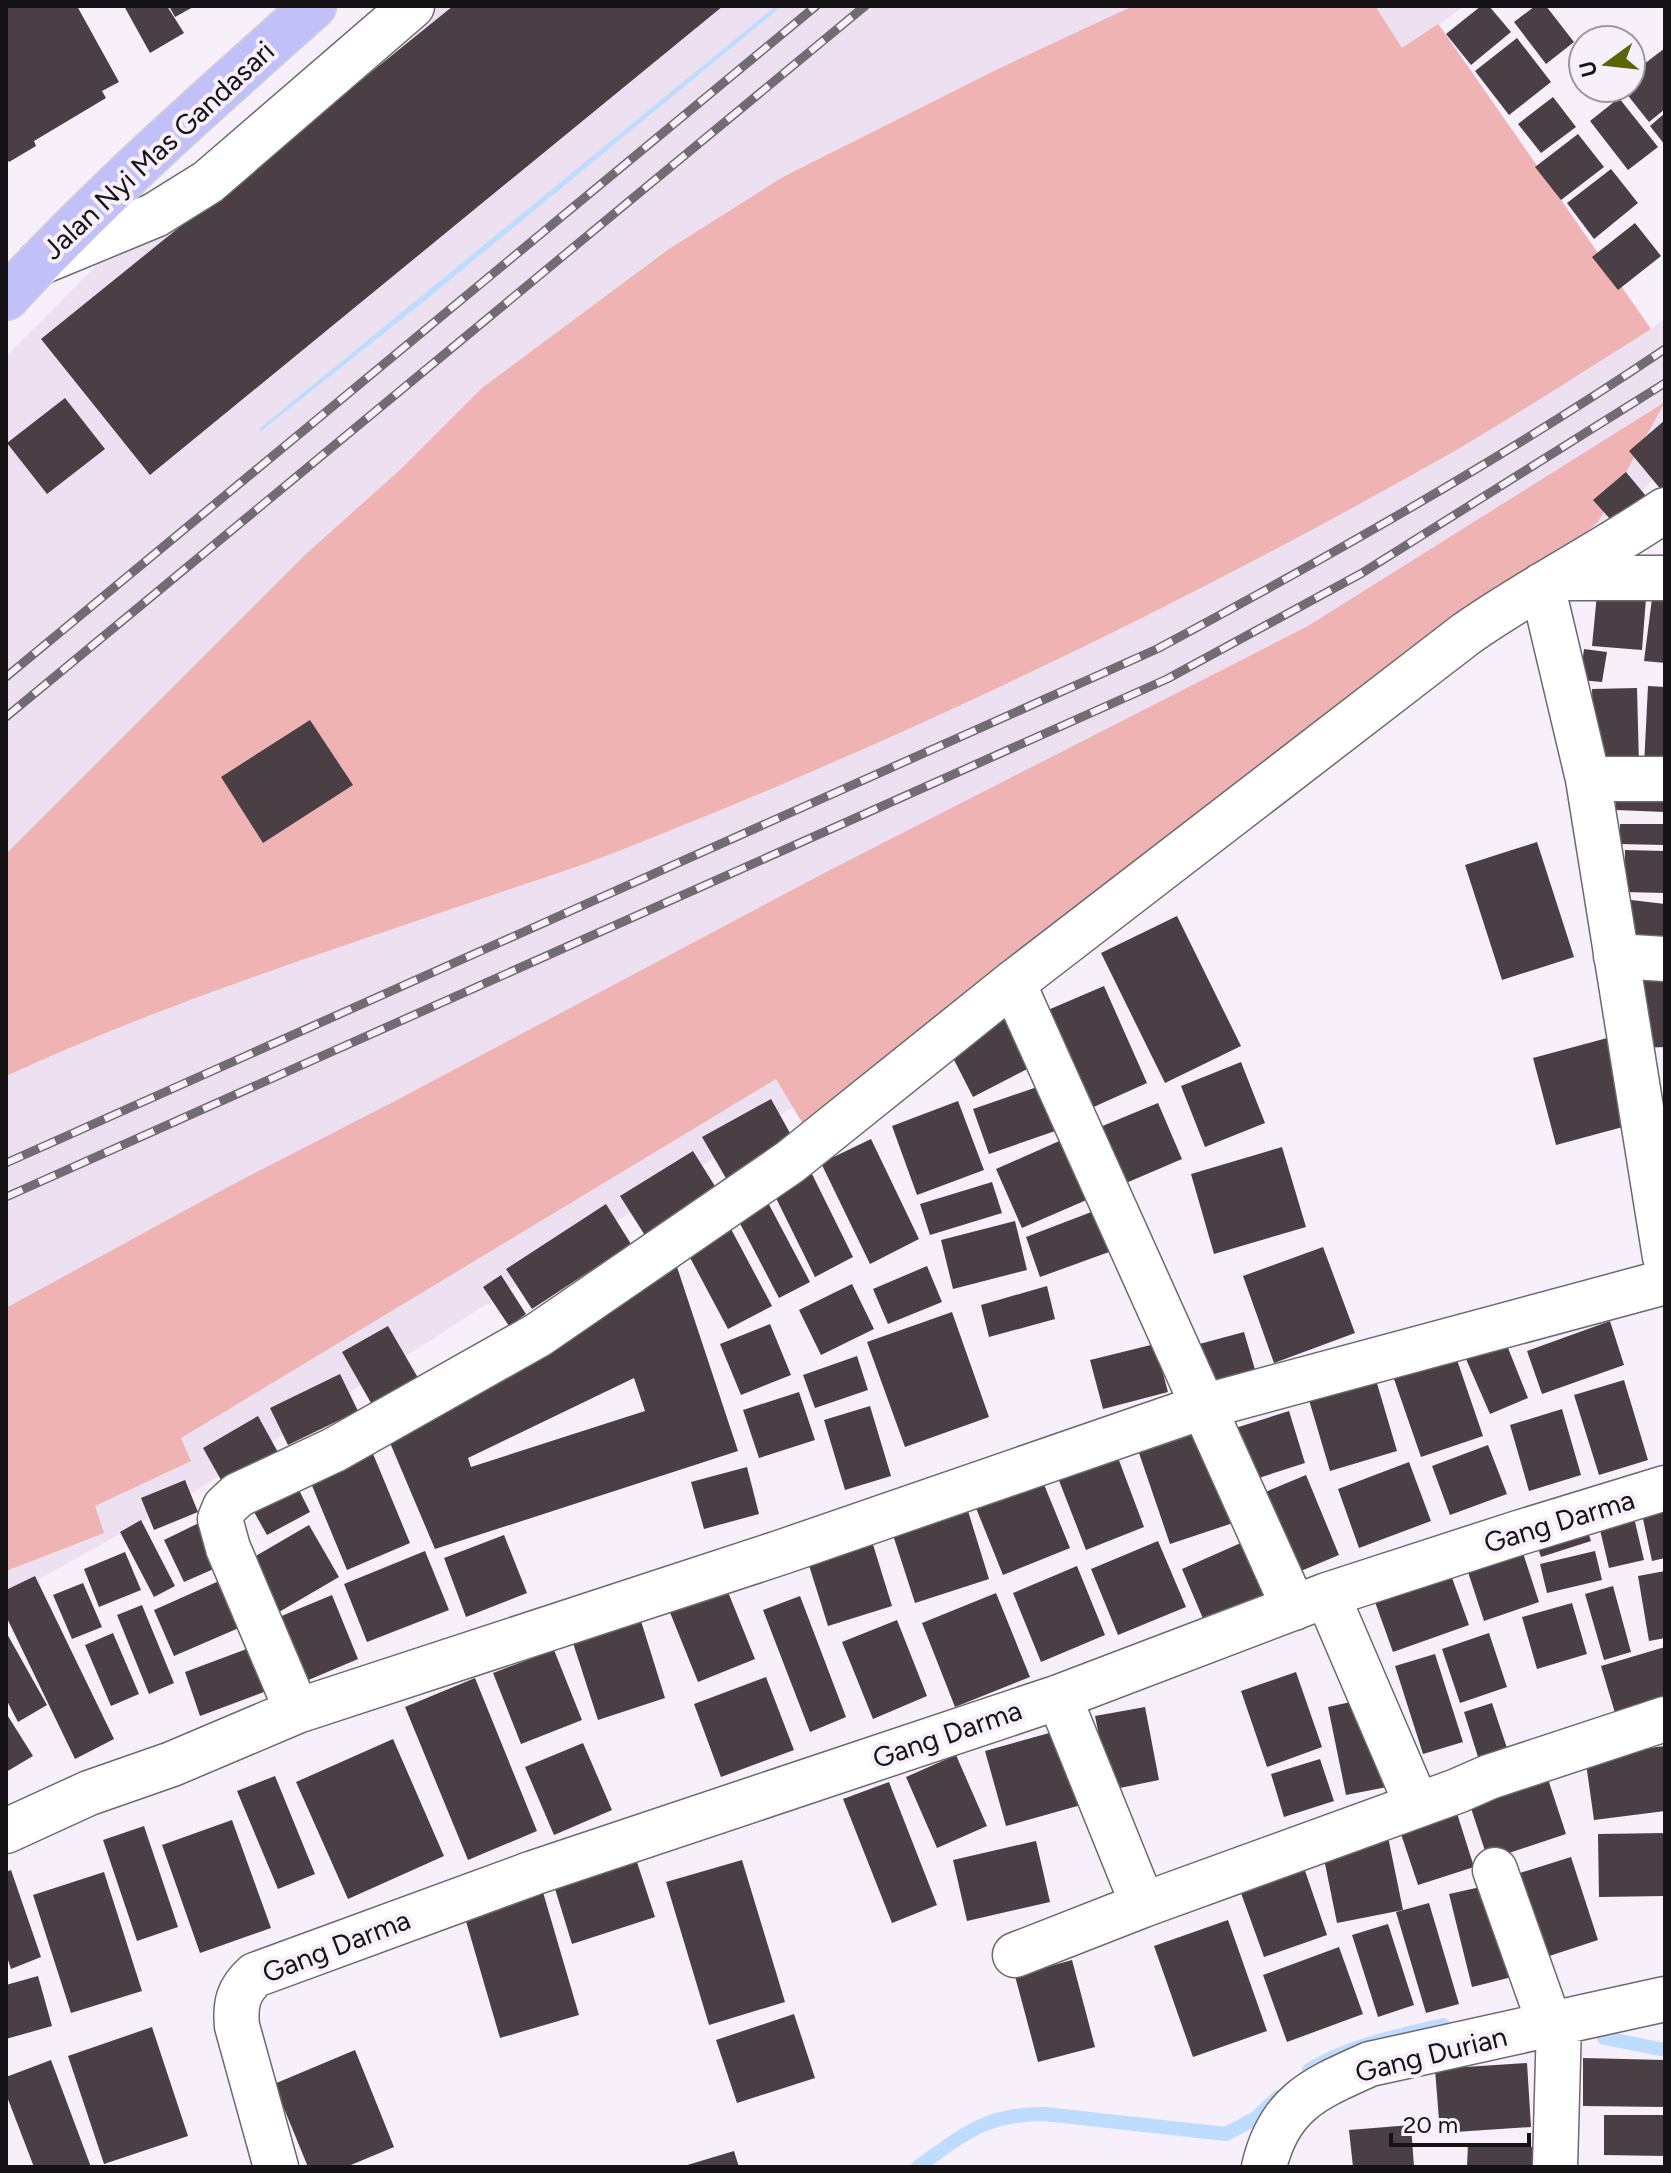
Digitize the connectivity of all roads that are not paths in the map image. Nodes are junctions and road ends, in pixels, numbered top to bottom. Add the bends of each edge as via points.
1 (314, 6) edge
2 (412, 6) edge
3 (39, 263) junction
4 (6, 298) edge
5 (1665, 510) edge
6 (1665, 578) edge
7 (1549, 582) junction
8 (1588, 779) junction
9 (1665, 779) edge
10 (1616, 956) junction
11 (1665, 959) edge
12 (1013, 983) junction
13 (1657, 1153) edge
14 (1665, 1257) edge
15 (1665, 1282) edge
16 (1202, 1407) junction
17 (1665, 1488) edge
18 (1311, 1602) junction
19 (1059, 1697) junction
20 (297, 1711) junction
21 (1665, 1719) edge
22 (1417, 1805) junction
23 (6, 1831) edge
24 (1495, 1870) dead end
25 (1143, 1905) junction
26 (1015, 1955) dead end
27 (1665, 1999) edge
28 (1554, 2024) junction
29 (276, 2167) edge
30 (1264, 2167) edge
31 (1555, 2167) edge

1 - 3 main road, Jalan Nyi Mas Gandasari
2 - 3 street via 208,182 155,215
3 - 4 main road, Jalan Nyi Mas Gandasari
5 - 7 street
6 - 7 street
7 - 8 street
7 - 12 street via 1466,634
8 - 9 street
8 - 10 street
10 - 11 street
10 - 13 street
12 - 16 street
12 - 20 street via 790,1162 538,1335 334,1450 238,1495 225,1507 220,1519 228,1548
13 - 14 street
15 - 16 street
16 - 18 street
16 - 20 street
17 - 18 street, Gang Darma
18 - 19 street, Gang Darma
18 - 22 street
19 - 25 street
19 - 29 street, Gang Darma via 503,1884 255,1975 235,2008
20 - 23 street
21 - 22 street
22 - 25 street
24 - 28 street
25 - 26 street
27 - 28 street, Gang Durian
28 - 30 street, Gang Durian via 1370,2064 1326,2084 1286,2114 1271,2139
28 - 31 street

